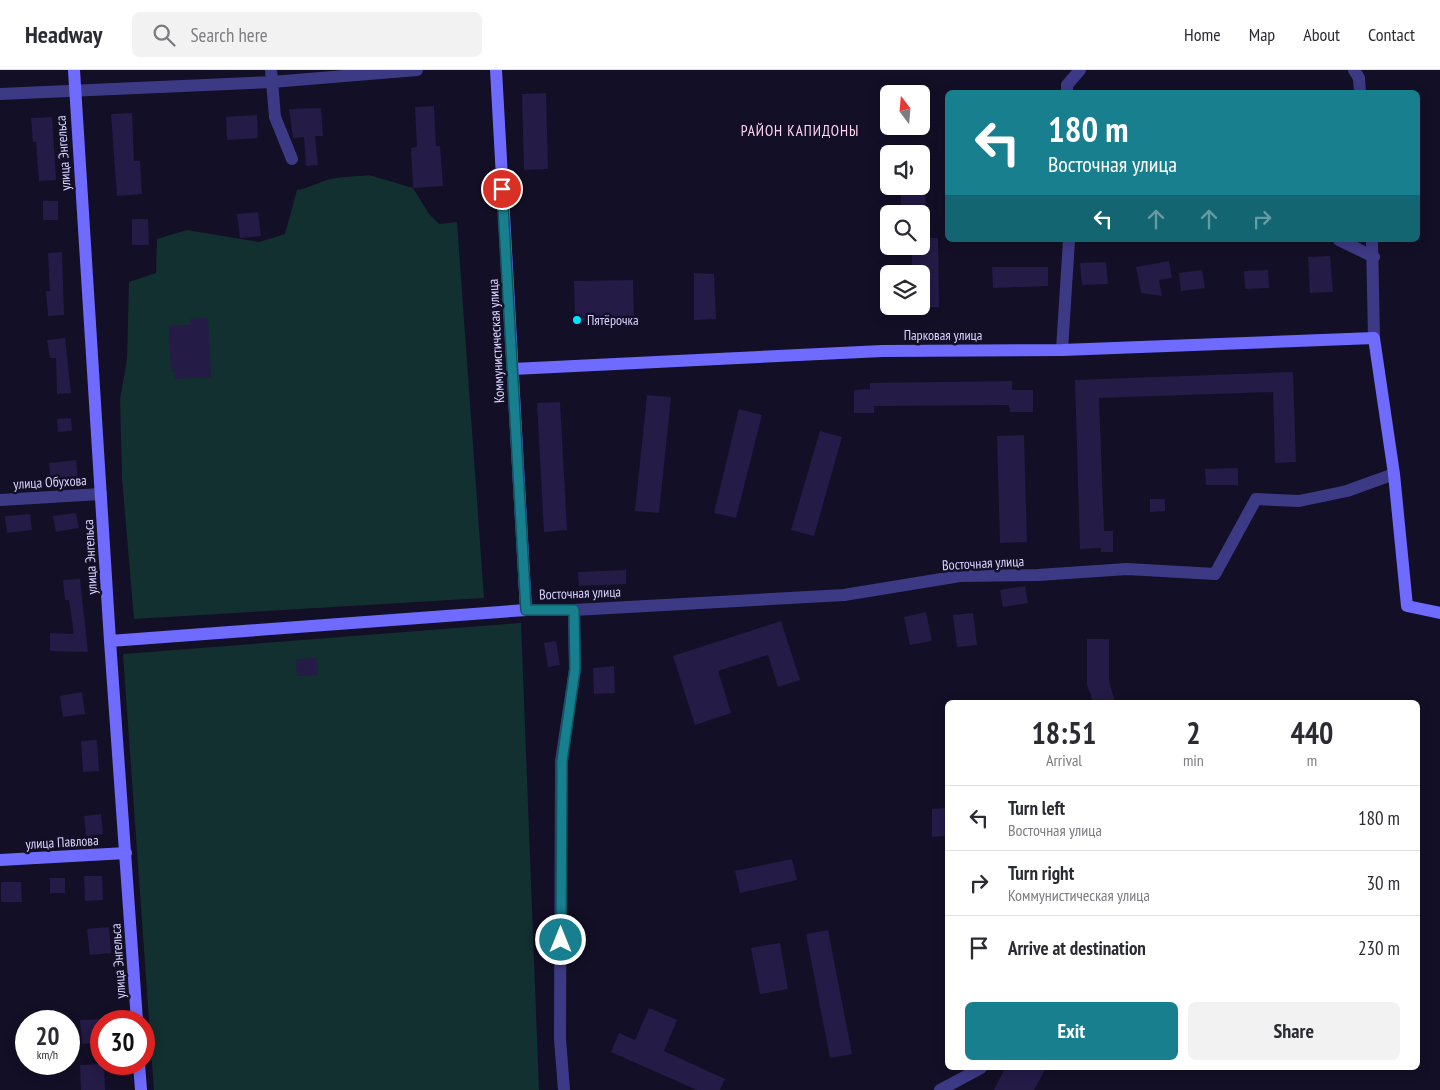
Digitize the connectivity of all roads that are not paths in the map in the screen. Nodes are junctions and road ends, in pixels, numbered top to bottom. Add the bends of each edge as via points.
1 (74, 70) edge
2 (417, 70) edge
3 (496, 70) edge
4 (1080, 70) edge
5 (1354, 70) edge
6 (272, 76) edge
7 (74, 90) junction
8 (1067, 90) edge
9 (1360, 90) edge
10 (0, 94) edge
11 (292, 159) dead end
12 (1069, 242) edge
13 (1344, 242) edge
14 (1372, 242) edge
15 (1374, 257) junction
16 (1374, 338) junction
17 (1062, 350) junction
18 (513, 369) junction
19 (1394, 474) junction
20 (101, 494) junction
21 (0, 500) edge
22 (526, 610) junction
23 (574, 610) junction
24 (1440, 613) edge
25 (110, 641) junction
26 (126, 853) junction
27 (0, 860) edge
28 (135, 1010) edge
29 (977, 1070) edge
30 (140, 1075) edge
31 (141, 1090) edge
32 (564, 1090) edge
33 (940, 1090) edge

1 - 7 street, улица Энгельса
2 - 6 street
3 - 18 street, Коммунистическая улица
4 - 8 street via 1067,85
5 - 9 street via 1359,78
6 - 7 street
6 - 11 street via 275,117
7 - 10 street
7 - 20 street, улица Энгельса
12 - 17 street
13 - 15 street
14 - 15 street
15 - 16 street
16 - 17 street, Парковая улица
16 - 19 street
17 - 18 street, Парковая улица via 882,351
18 - 22 street, Коммунистическая улица
19 - 23 street, Восточная улица via 1347,491 1299,501 1256,499 1215,574 1127,569 960,576 844,595
19 - 24 street via 1407,606
20 - 21 street, улица Обухова
20 - 25 street, улица Энгельса
22 - 23 street, Восточная улица
22 - 25 street
23 - 32 street via 575,669 562,761 560,1039
25 - 26 street, улица Энгельса
26 - 27 street, улица Павлова
26 - 28 street, улица Энгельса
29 - 33 street
30 - 31 street

